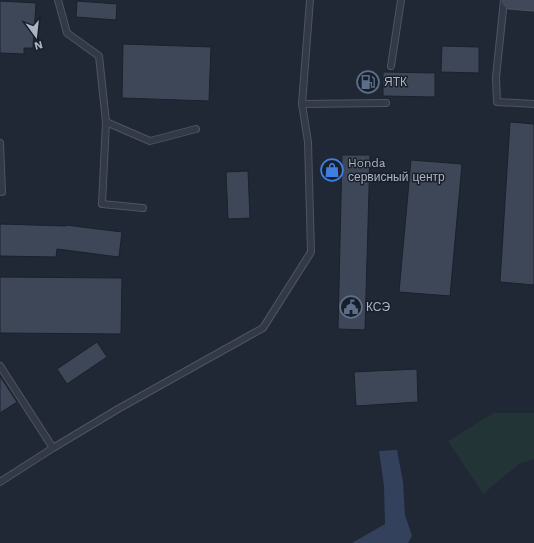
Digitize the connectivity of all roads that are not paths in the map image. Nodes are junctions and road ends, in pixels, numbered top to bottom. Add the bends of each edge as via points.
1 (58, 0) edge
2 (310, 0) edge
3 (401, 0) edge
4 (504, 0) edge
5 (510, 0) edge
6 (534, 2) edge
7 (391, 66) dead end
8 (386, 103) dead end
9 (302, 104) junction
10 (534, 104) edge
11 (106, 122) junction
12 (196, 129) dead end
13 (0, 143) edge
14 (2, 192) dead end
15 (143, 208) dead end
16 (0, 366) edge
17 (53, 448) junction
18 (0, 482) edge

1 - 11 lane via 67,33 100,56
2 - 9 lane
3 - 7 lane
4 - 10 lane via 496,77 497,102
5 - 6 street
8 - 9 lane
9 - 17 lane via 308,142 311,252 263,328
11 - 12 lane via 150,141
11 - 15 lane via 102,204
13 - 14 lane
16 - 17 lane
17 - 18 lane

